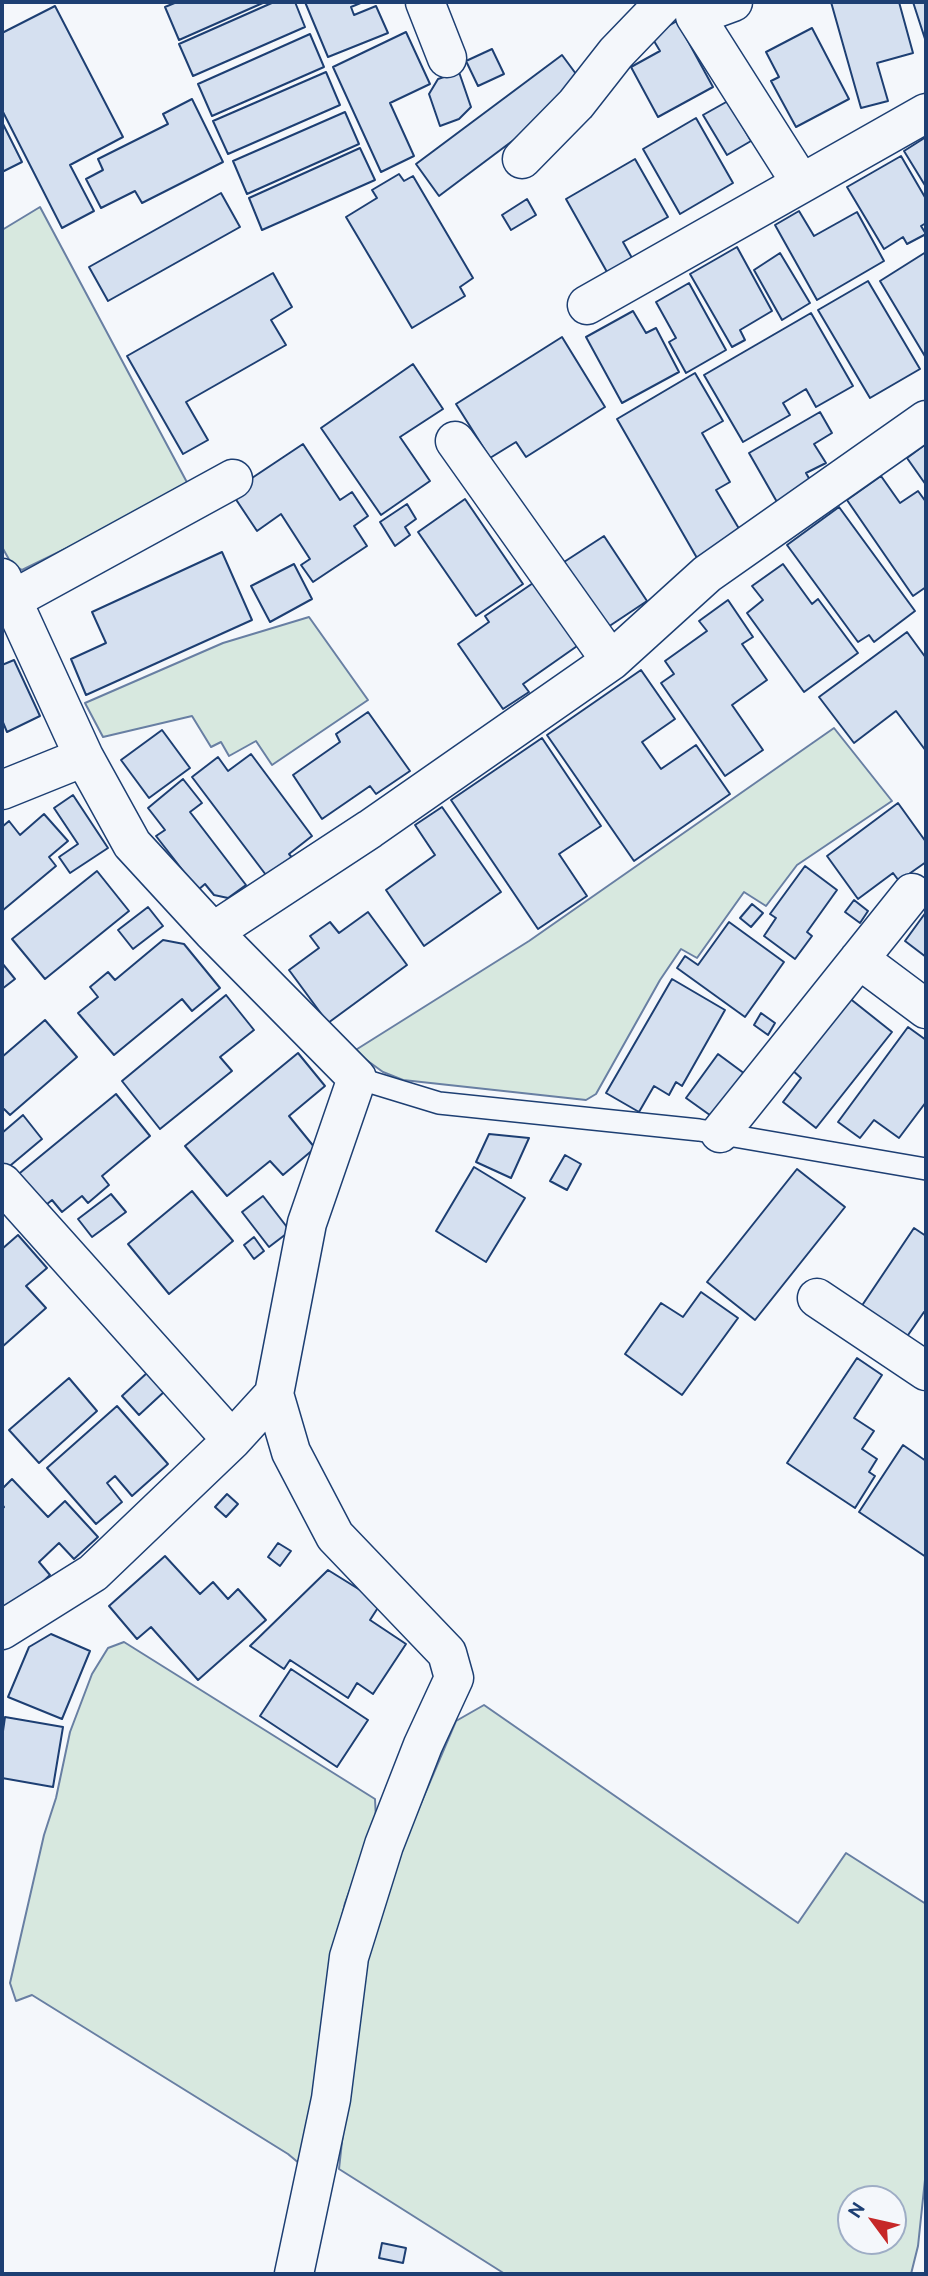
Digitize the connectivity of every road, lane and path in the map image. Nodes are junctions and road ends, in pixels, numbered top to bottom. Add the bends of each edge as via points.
1 (425, 2) edge
2 (733, 2) edge
3 (683, 7) edge
4 (447, 58) dead end
5 (926, 113) edge
6 (522, 159) dead end
7 (801, 183) junction
8 (587, 305) dead end
9 (926, 420) edge
10 (455, 441) dead end
11 (233, 479) dead end
12 (7, 589) edge
13 (611, 661) junction
14 (84, 757) junction
15 (2, 790) edge
16 (912, 893) dead end
17 (213, 932) junction
18 (859, 959) junction
19 (926, 1009) edge
20 (357, 1078) junction
21 (720, 1133) junction
22 (926, 1169) edge
23 (2, 1183) edge
24 (817, 1298) dead end
25 (926, 1371) edge
26 (274, 1394) junction
27 (232, 1440) junction
28 (2, 1630) edge
29 (294, 2274) edge

1 - 4 street
2 - 3 street
3 - 6 street via 616,53 576,104
3 - 7 street
5 - 7 street
7 - 8 street
9 - 13 street via 707,574
10 - 13 street
11 - 12 street
12 - 14 street
13 - 17 street
14 - 15 street
14 - 17 street via 132,844
16 - 18 street
17 - 20 street
18 - 19 street
18 - 21 street
20 - 21 lane via 439,1103
20 - 26 street via 307,1223
21 - 22 lane
23 - 27 street
24 - 25 street
26 - 27 street
26 - 29 street via 291,1452 335,1536 447,1653 454,1678 384,1845 349,1957 331,2099
27 - 28 street via 93,1573

